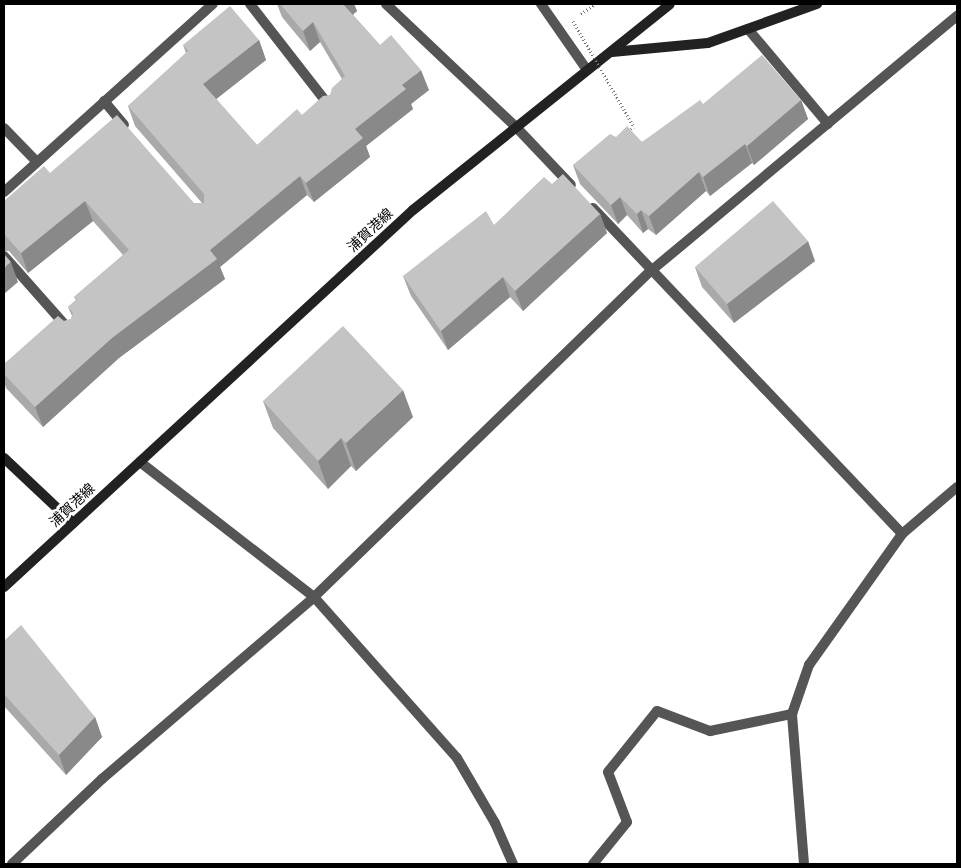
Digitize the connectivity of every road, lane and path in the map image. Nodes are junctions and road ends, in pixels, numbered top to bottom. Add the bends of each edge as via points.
1 (213, 4) edge
2 (250, 4) edge
3 (386, 4) edge
4 (541, 4) edge
5 (595, 4) edge
6 (670, 4) edge
7 (817, 4) edge
8 (957, 16) edge
9 (748, 29) junction
10 (612, 52) junction
11 (587, 70) junction
12 (104, 101) junction
13 (333, 110) edge
14 (828, 124) junction
15 (515, 126) junction
16 (4, 128) edge
17 (129, 130) edge
18 (626, 132) edge
19 (37, 162) junction
20 (4, 192) edge
21 (4, 256) edge
22 (652, 270) junction
23 (73, 334) edge
24 (4, 458) edge
25 (140, 462) junction
26 (957, 487) edge
27 (73, 523) junction
28 (902, 534) junction
29 (4, 587) edge
30 (314, 597) junction
31 (792, 714) junction
32 (12, 864) edge
33 (513, 864) edge
34 (593, 864) edge
35 (804, 864) edge

1 - 12 street
2 - 13 street
3 - 15 street
4 - 11 street
5 - 18 path, bridge via 573,21 634,127
6 - 10 main road, 浦賀港線
7 - 9 main road
8 - 14 street
9 - 10 main road via 708,43
9 - 14 street
10 - 11 main road, 浦賀港線
11 - 15 main road, 浦賀港線
12 - 17 street
12 - 19 street
14 - 22 street
15 - 22 street
15 - 25 main road, 浦賀港線 via 413,210
16 - 19 street
19 - 20 street
21 - 23 street
22 - 28 street
22 - 30 street
24 - 27 main road
25 - 27 main road, 浦賀港線
25 - 30 street
26 - 28 street
27 - 29 main road, 浦賀港線
28 - 31 street via 809,665
30 - 32 street via 102,779
30 - 33 street via 457,758 495,822
31 - 34 street via 710,731 657,711 608,772 627,822
31 - 35 street

